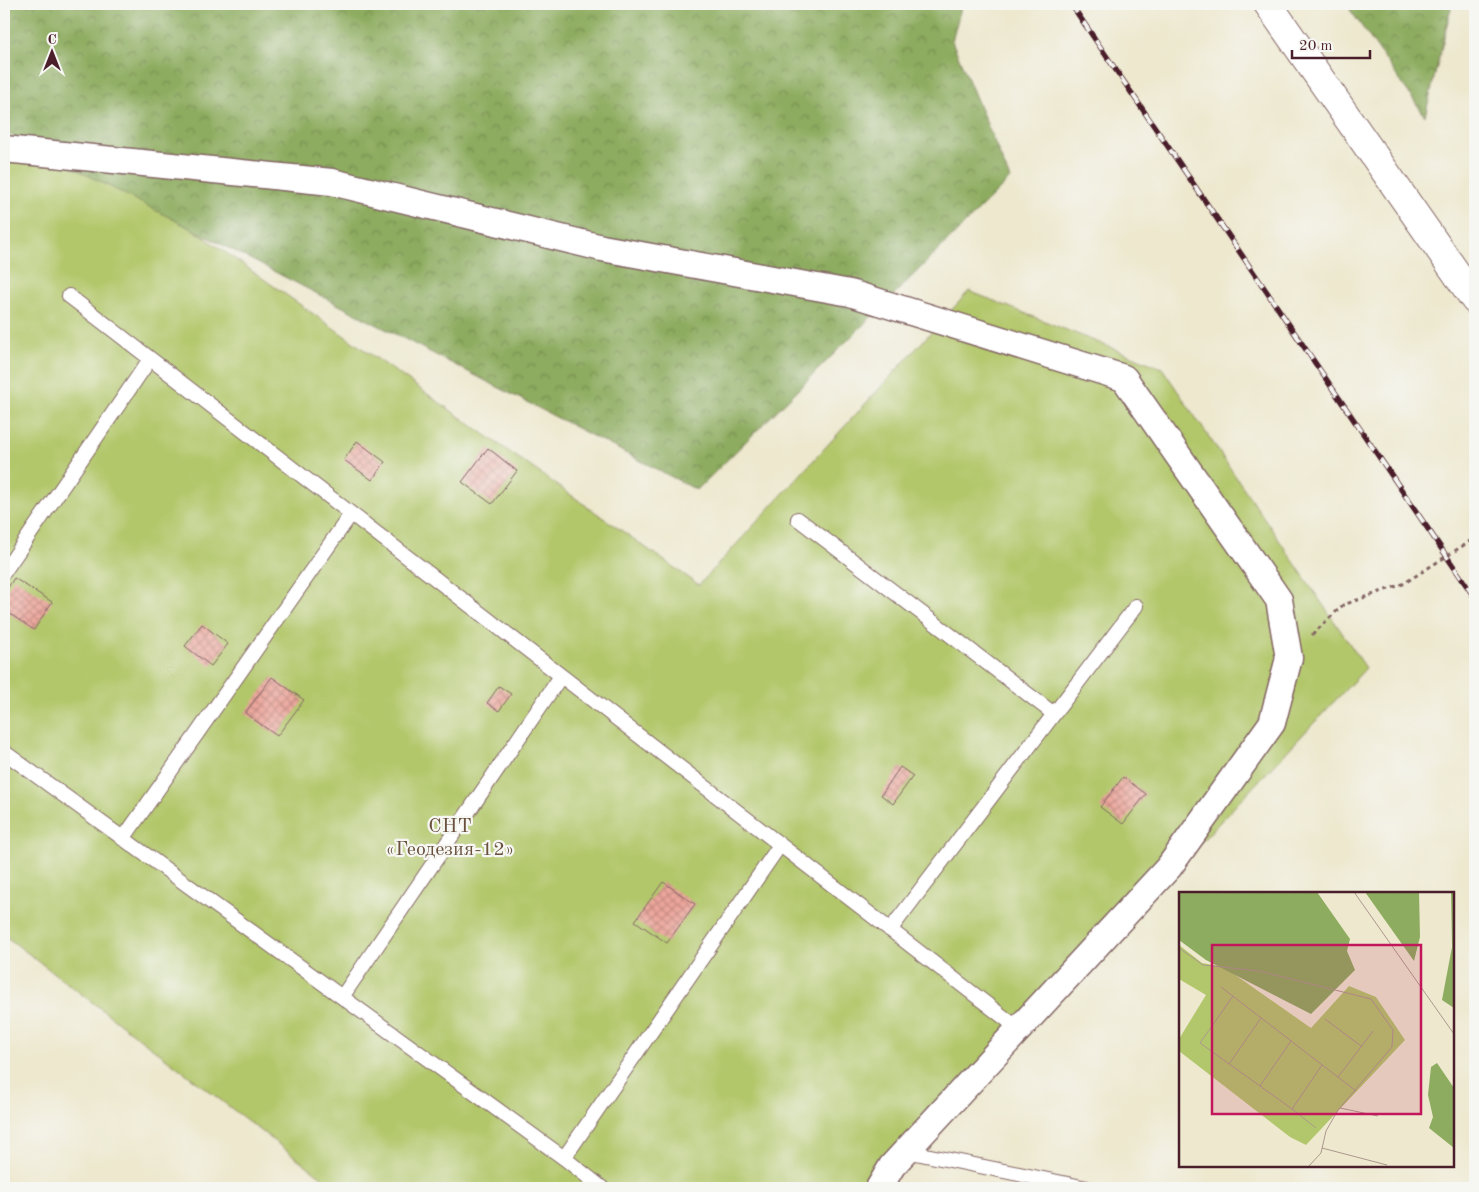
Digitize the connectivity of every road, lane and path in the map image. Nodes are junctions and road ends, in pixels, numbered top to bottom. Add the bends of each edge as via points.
1 (1268, 4) edge
2 (4, 149) edge
3 (69, 296) dead end
4 (1475, 300) edge
5 (150, 359) junction
6 (351, 514) junction
7 (798, 519) dead end
8 (1475, 538) edge
9 (4, 572) edge
10 (1136, 606) dead end
11 (1289, 658) junction
12 (561, 676) junction
13 (1054, 714) junction
14 (4, 752) edge
15 (123, 838) junction
16 (780, 845) junction
17 (890, 930) junction
18 (342, 997) junction
19 (1019, 1029) junction
20 (906, 1152) junction
21 (564, 1158) junction
22 (602, 1188) edge
23 (879, 1188) edge
24 (1088, 1188) edge

1 - 4 street
2 - 11 street via 332,182 602,248 850,292 1124,378 1278,600
3 - 5 lane
5 - 6 lane
5 - 9 lane
6 - 12 lane
6 - 15 lane
7 - 13 lane
8 - 11 path via 1403,584 1343,605
10 - 13 lane
11 - 19 street via 1272,723 1169,867
12 - 16 lane
12 - 18 lane
13 - 17 lane
14 - 15 lane
15 - 18 lane
16 - 17 lane
16 - 21 lane
17 - 19 lane
18 - 21 lane
19 - 20 street
20 - 23 street via 892,1166
20 - 24 lane
21 - 22 lane

